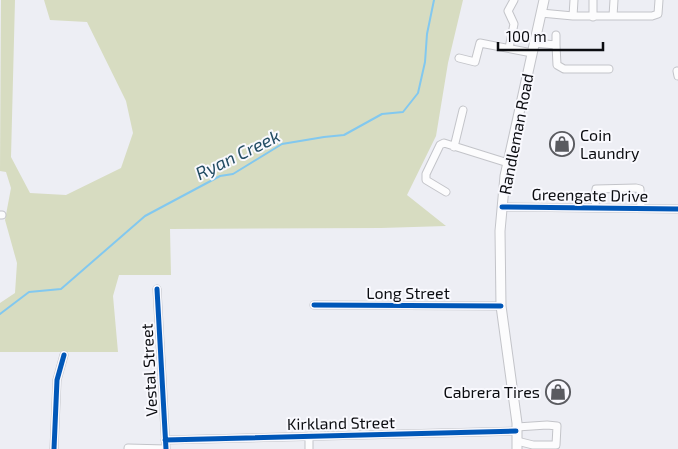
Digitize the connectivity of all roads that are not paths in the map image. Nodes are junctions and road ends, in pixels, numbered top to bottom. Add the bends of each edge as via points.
1 (514, 0) edge
2 (544, 0) edge
3 (574, 0) edge
4 (593, 0) edge
5 (614, 0) edge
6 (659, 0) edge
7 (541, 13) junction
8 (573, 16) junction
9 (614, 16) junction
10 (593, 17) junction
11 (556, 35) dead end
12 (534, 43) junction
13 (556, 45) junction
14 (509, 48) junction
15 (532, 53) junction
16 (459, 58) dead end
17 (609, 69) dead end
18 (463, 110) dead end
19 (454, 147) junction
20 (508, 164) junction
21 (446, 192) dead end
22 (502, 207) junction
23 (595, 208) junction
24 (641, 208) junction
25 (678, 209) edge
26 (157, 289) dead end
27 (314, 305) dead end
28 (501, 306) junction
29 (64, 355) dead end
30 (517, 429) junction
31 (309, 436) junction
32 (165, 440) junction
33 (517, 445) edge
34 (128, 448) dead end
35 (54, 449) edge
36 (166, 449) edge
37 (309, 449) edge

1 - 14 street via 508,10 514,24
2 - 7 main road, Randleman Road
3 - 8 street
4 - 10 street
5 - 9 street
6 - 9 street via 655,16
7 - 8 street
7 - 12 main road, Randleman Road
8 - 10 street
9 - 10 street
11 - 13 street
12 - 13 street
12 - 15 main road, Randleman Road
13 - 17 street via 557,65 564,69
14 - 15 street
14 - 16 street via 480,43 475,62
15 - 20 main road, Randleman Road
18 - 19 street
19 - 20 street
19 - 21 street via 444,143 440,145 426,174 426,180
20 - 22 main road, Randleman Road
22 - 23 street, Greengate Drive
22 - 28 main road, Randleman Road
23 - 24 street, Greengate Drive
23 - 24 street via 596,188 627,188 640,190
24 - 25 street, Greengate Drive
26 - 32 street, Vestal Street
27 - 28 street, Long Street
28 - 30 main road, Randleman Road
29 - 35 street via 57,380
30 - 31 street, Kirkland Street
30 - 33 main road, Randleman Road
30 - 33 street, Kirkland Street via 556,426 556,445
31 - 32 street, Kirkland Street
31 - 37 street
32 - 36 street, Vestal Street
34 - 36 street

